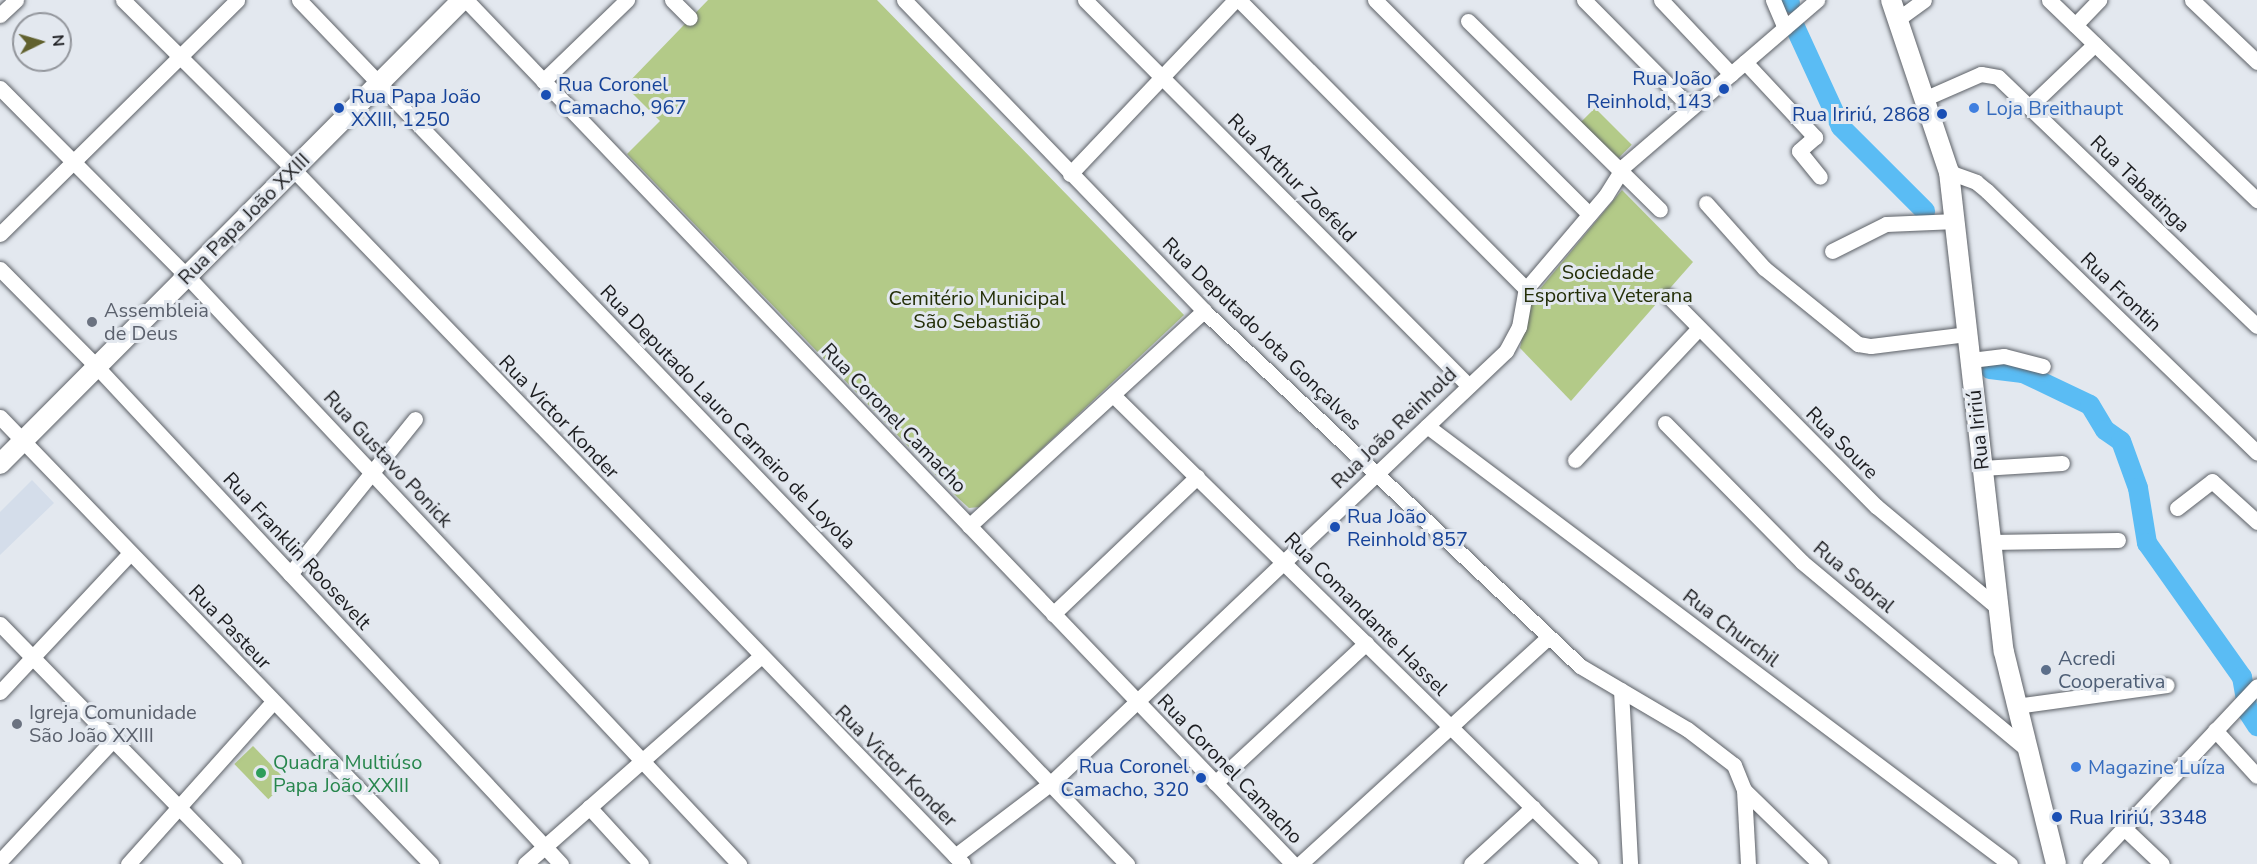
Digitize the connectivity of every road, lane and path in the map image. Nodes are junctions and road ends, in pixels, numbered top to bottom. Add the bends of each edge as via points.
1 (16, 0) edge
2 (123, 0) edge
3 (237, 0) edge
4 (298, 0) edge
5 (464, 0) edge
6 (627, 0) edge
7 (672, 0) edge
8 (904, 0) edge
9 (1084, 0) edge
10 (1235, 0) edge
11 (1239, 0) edge
12 (1375, 0) edge
13 (1584, 0) edge
14 (1660, 0) edge
15 (1773, 0) edge
16 (1817, 0) edge
17 (1891, 0) edge
18 (1924, 0) edge
19 (2049, 0) edge
20 (2099, 0) edge
21 (2192, 0) edge
22 (0, 15) edge
23 (690, 18) dead end
24 (1898, 19) junction
25 (1468, 21) dead end
26 (1792, 22) junction
27 (2075, 25) junction
28 (2095, 44) junction
29 (180, 57) junction
30 (1745, 62) junction
31 (2257, 62) edge
32 (1731, 74) junction
33 (1162, 78) junction
34 (543, 81) junction
35 (380, 82) junction
36 (0, 88) edge
37 (1926, 98) junction
38 (2029, 107) junction
39 (1690, 108) junction
40 (73, 162) junction
41 (293, 169) junction
42 (1620, 171) junction
43 (1950, 172) junction
44 (1070, 174) junction
45 (1820, 177) dead end
46 (2257, 200) edge
47 (1706, 203) dead end
48 (1660, 210) dead end
49 (1589, 214) junction
50 (1956, 221) junction
51 (0, 234) edge
52 (1832, 251) dead end
53 (0, 269) edge
54 (187, 276) junction
55 (1526, 288) junction
56 (1668, 296) dead end
57 (1204, 311) junction
58 (2257, 326) edge
59 (1699, 328) junction
60 (1968, 334) junction
61 (1971, 360) junction
62 (2043, 366) dead end
63 (97, 367) junction
64 (1469, 386) junction
65 (1113, 395) junction
66 (0, 417) edge
67 (416, 419) dead end
68 (1665, 423) dead end
69 (1427, 426) junction
70 (24, 440) junction
71 (2257, 453) edge
72 (1575, 460) dead end
73 (2062, 463) dead end
74 (0, 464) edge
75 (1982, 468) junction
76 (372, 473) junction
77 (1377, 474) junction
78 (1197, 477) junction
79 (2177, 508) dead end
80 (2257, 522) edge
81 (969, 526) junction
82 (2118, 540) dead end
83 (1990, 542) junction
84 (130, 553) junction
85 (1283, 562) junction
86 (290, 574) junction
87 (1998, 607) junction
88 (1053, 614) junction
89 (0, 624) edge
90 (1549, 637) junction
91 (1365, 643) junction
92 (33, 657) junction
93 (760, 657) junction
94 (2167, 685) dead end
95 (1621, 690) junction
96 (2253, 690) edge
97 (0, 692) edge
98 (273, 702) junction
99 (1137, 702) junction
100 (2016, 706) junction
101 (1450, 727) junction
102 (2215, 730) junction
103 (113, 740) junction
104 (2028, 750) junction
105 (642, 761) junction
106 (2257, 776) edge
107 (1215, 783) junction
108 (1050, 784) junction
109 (1744, 790) junction
110 (178, 807) junction
111 (589, 807) junction
112 (1533, 807) junction
113 (2124, 828) junction
114 (545, 847) junction
115 (959, 860) edge
116 (0, 861) edge
117 (128, 864) edge
118 (234, 864) edge
119 (431, 864) edge
120 (525, 864) edge
121 (561, 864) edge
122 (641, 864) edge
123 (739, 864) edge
124 (1127, 864) edge
125 (1293, 864) edge
126 (1300, 864) edge
127 (1471, 864) edge
128 (1590, 864) edge
129 (1630, 864) edge
130 (1748, 864) edge
131 (1820, 864) edge
132 (2010, 864) edge
133 (2056, 864) edge
134 (2090, 864) edge
135 (2162, 864) edge

1 - 22 street
2 - 29 street, Rua Victor Konder
3 - 29 street
4 - 35 street, Rua Deputado Lauro Carneiro de Loyola
5 - 34 street, Rua Coronel Camacho
5 - 35 main road, Rua Papa João XXIII
6 - 34 street
7 - 23 street
8 - 44 street, Rua Deputado Jota Gonçalves
9 - 33 street, Rua Arthur Zoefeld
10 - 33 street
11 - 55 street
12 - 49 street
13 - 39 street
14 - 32 street
15 - 26 street
16 - 26 street, Rua João Reinhold
17 - 24 main road, Rua Iririú
18 - 24 street
19 - 27 street
20 - 27 street
21 - 31 street
24 - 37 main road, Rua Iririú
25 - 42 street
26 - 30 street, Rua João Reinhold
27 - 28 street
28 - 38 street
28 - 46 street
29 - 40 street
29 - 41 street, Rua Victor Konder
30 - 32 street, Rua João Reinhold
30 - 45 street via 1815,137 1798,152
32 - 39 street, Rua João Reinhold
33 - 44 street
33 - 64 street, Rua Arthur Zoefeld
34 - 81 street, Rua Coronel Camacho
35 - 41 main road, Rua Papa João XXIII
35 - 108 street, Rua Deputado Lauro Carneiro de Loyola
36 - 40 street, Rua Gustavo Ponick
37 - 38 street, Rua Tabatinga via 1987,73 1998,77
37 - 43 main road, Rua Iririú
38 - 58 street, Rua Tabatinga
39 - 42 street, Rua João Reinhold
40 - 51 street
40 - 54 street, Rua Gustavo Ponick
41 - 54 main road, Rua Papa João XXIII
41 - 93 street, Rua Victor Konder
42 - 48 street
42 - 49 street, Rua João Reinhold
43 - 50 main road, Rua Iririú
43 - 71 street, Rua Frontin via 1987,191
44 - 57 street, Rua Deputado Jota Gonçalves
47 - 60 street via 1764,268 1858,344 1872,346
49 - 55 street, Rua João Reinhold
50 - 52 street via 1886,224
50 - 60 main road, Rua Iririú
53 - 63 street, Rua Franklin Roosevelt
54 - 63 main road, Rua Papa João XXIII
54 - 76 street, Rua Gustavo Ponick
55 - 64 street, Rua João Reinhold via 1511,344
56 - 59 street, Rua Soure
57 - 65 street
57 - 77 street, Rua Deputado Jota Gonçalves
59 - 72 street
59 - 87 street, Rua Soure via 1876,506
60 - 61 main road, Rua Iririú
61 - 62 street via 2004,356
61 - 75 main road, Rua Iririú
63 - 70 main road, Rua Papa João XXIII
63 - 86 street, Rua Franklin Roosevelt
64 - 69 street, Rua João Reinhold
65 - 78 street, Rua Comandante Hassel
65 - 81 street
66 - 70 street, Rua Pasteur
67 - 76 street
68 - 104 street, Rua Sobral via 1802,562
69 - 77 street, Rua João Reinhold
69 - 132 street, Rua Churchil
70 - 74 main road, Rua Papa João XXIII
70 - 84 street, Rua Pasteur
73 - 75 street
75 - 83 main road, Rua Iririú
76 - 86 street
76 - 105 street, Rua Gustavo Ponick
77 - 85 street, Rua João Reinhold
77 - 90 street, Rua Deputado Jota Gonçalves
78 - 85 street, Rua Comandante Hassel
78 - 88 street
79 - 80 street via 2212,481
81 - 88 street, Rua Coronel Camacho
82 - 83 street
83 - 87 main road, Rua Iririú
84 - 92 street
84 - 98 street, Rua Pasteur
85 - 91 street, Rua Comandante Hassel
85 - 99 street, Rua João Reinhold
86 - 114 street, Rua Franklin Roosevelt
87 - 100 main road, Rua Iririú
88 - 99 street, Rua Coronel Camacho
89 - 92 street
90 - 95 street, Rua Deputado Jota Gonçalves via 1580,666
90 - 101 street
91 - 101 street, Rua Comandante Hassel
91 - 107 street
92 - 97 street
92 - 103 street
93 - 105 street
93 - 115 street, Rua Victor Konder
94 - 100 street
95 - 109 street, Rua Deputado Jota Gonçalves via 1726,758 1740,775
95 - 129 street
96 - 102 street
98 - 110 street
98 - 119 street, Rua Pasteur
99 - 107 street, Rua Coronel Camacho
99 - 108 street, Rua João Reinhold
100 - 104 main road, Rua Iririú
101 - 112 street, Rua Comandante Hassel
101 - 126 street
102 - 106 street
102 - 113 street
103 - 110 street
103 - 116 street
104 - 133 main road, Rua Iririú
105 - 111 street
105 - 123 street, Rua Gustavo Ponick
107 - 125 street, Rua Coronel Camacho
108 - 115 street, Rua João Reinhold
108 - 124 street, Rua Deputado Lauro Carneiro de Loyola
109 - 130 street
109 - 131 street
110 - 117 street
110 - 118 street
111 - 114 street
111 - 122 street
112 - 127 street
112 - 128 street, Rua Comandante Hassel
113 - 134 street
113 - 135 street
114 - 120 street
114 - 121 street, Rua Franklin Roosevelt

